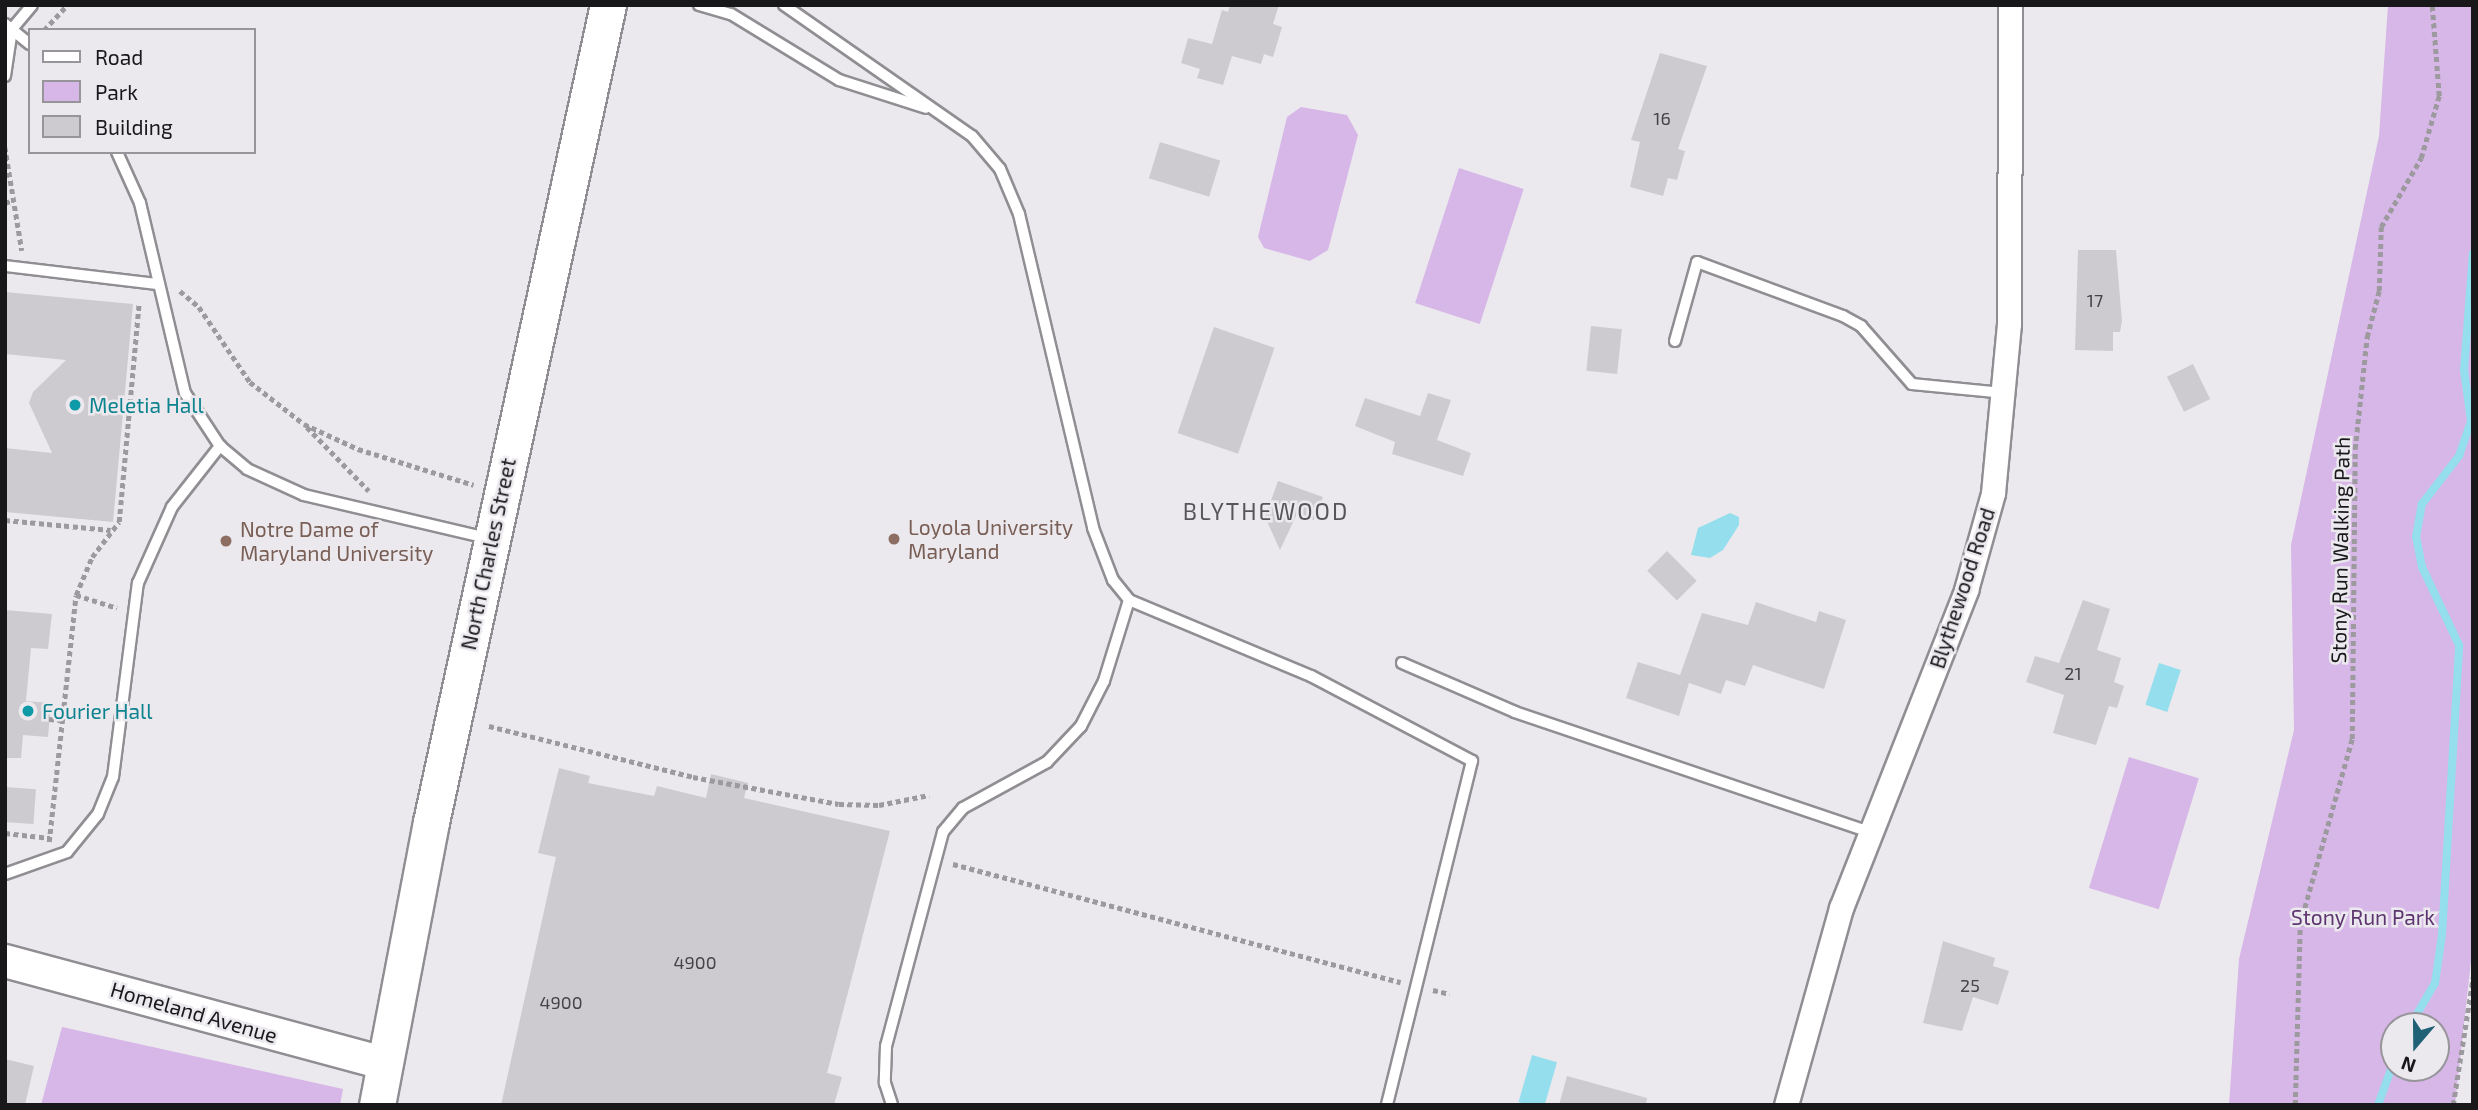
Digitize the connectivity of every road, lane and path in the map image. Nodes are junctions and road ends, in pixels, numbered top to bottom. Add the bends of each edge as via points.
1 (32, 5) edge
2 (67, 5) edge
3 (608, 5) edge
4 (699, 5) edge
5 (783, 5) edge
6 (2010, 5) edge
7 (2432, 5) edge
8 (9, 27) edge
9 (46, 28) edge
10 (28, 42) edge
11 (5, 76) edge
12 (929, 108) junction
13 (5, 147) edge
14 (118, 154) edge
15 (14, 200) junction
16 (5, 203) edge
17 (5, 266) edge
18 (25, 270) junction
19 (156, 284) junction
20 (139, 304) dead end
21 (1675, 341) dead end
22 (2006, 393) junction
23 (304, 424) junction
24 (219, 446) junction
25 (474, 485) dead end
26 (374, 512) junction
27 (5, 520) edge
28 (111, 530) junction
29 (491, 539) junction
30 (76, 595) junction
31 (1129, 600) junction
32 (131, 612) junction
33 (1402, 663) dead end
34 (49, 719) dead end
35 (61, 720) junction
36 (489, 726) dead end
37 (929, 796) dead end
38 (1869, 832) junction
39 (5, 833) edge
40 (50, 838) junction
41 (935, 860) junction
42 (46, 863) junction
43 (5, 874) edge
44 (5, 961) edge
45 (2473, 977) edge
46 (1416, 985) junction
47 (1450, 994) dead end
48 (384, 1063) junction
49 (377, 1105) edge
50 (892, 1105) edge
51 (1387, 1105) edge
52 (1786, 1105) edge
53 (2295, 1105) edge
54 (2453, 1105) edge

1 - 8 lane
2 - 9 path
3 - 29 main road, North Charles Street
4 - 12 lane via 731,14 839,79
5 - 12 lane via 881,69
6 - 22 street, Blythewood Road
7 - 53 path, Stony Run Walking Path via 2439,96 2421,158 2381,227 2379,291 2367,337 2356,449 2352,739 2300,924
8 - 10 lane
8 - 11 lane
12 - 31 lane via 989,152 1009,187 1093,528 1113,580
13 - 15 path
14 - 19 lane via 140,204
15 - 16 path
15 - 18 path
17 - 18 lane
18 - 19 lane
19 - 23 path via 175,288 199,307 250,382
19 - 24 lane via 185,393
20 - 28 path via 119,522
21 - 22 lane via 1697,262 1843,316 1873,339 1901,376 1920,388
22 - 38 street, Blythewood Road via 2000,458 1977,557
23 - 25 path via 358,449
23 - 26 path via 375,497
24 - 26 lane via 272,482
24 - 32 lane via 172,507 148,557
26 - 29 lane
27 - 28 path
28 - 30 path via 92,557
29 - 48 main road, North Charles Street
30 - 32 path
30 - 35 path
31 - 41 lane via 1104,681 1081,726 1026,778 981,797 952,818
31 - 46 lane via 1311,676 1472,761
32 - 42 lane via 110,787 78,842
33 - 38 lane via 1480,699
34 - 35 path
35 - 40 path
36 - 37 path via 693,777 839,804 878,805
38 - 52 street, Blythewood Road via 1824,961
39 - 40 path
40 - 42 path
41 - 46 path
41 - 50 lane via 886,1046 885,1083
42 - 43 lane
44 - 48 street, Homeland Avenue
45 - 54 path
46 - 47 path
46 - 51 lane
48 - 49 main road, North Charles Street

